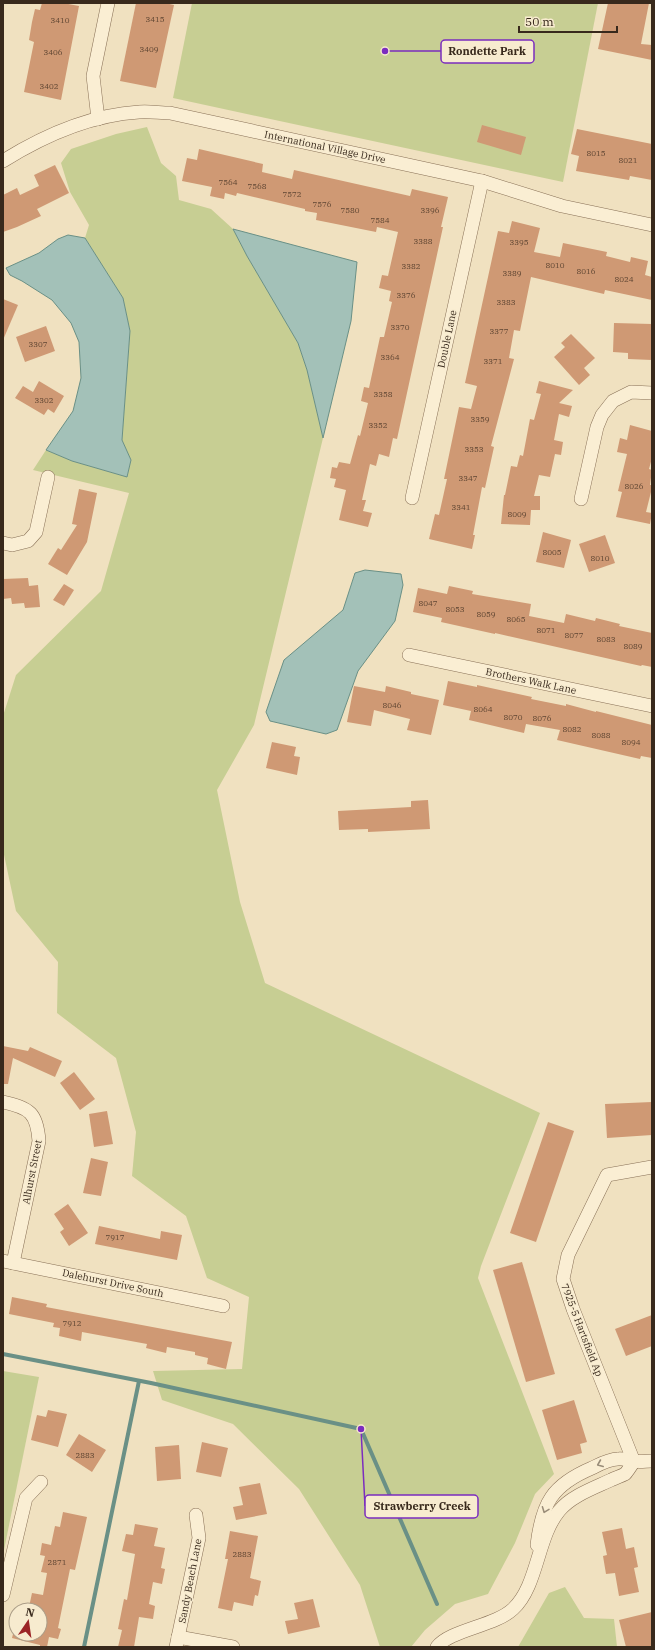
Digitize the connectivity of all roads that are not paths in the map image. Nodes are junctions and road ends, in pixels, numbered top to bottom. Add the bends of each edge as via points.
1 (108, 3) edge
2 (98, 118) junction
3 (3, 161) edge
4 (482, 181) junction
5 (652, 226) edge
6 (652, 392) edge
7 (48, 477) dead end
8 (412, 498) dead end
9 (581, 499) dead end
10 (3, 543) edge
11 (410, 655) dead end
12 (652, 706) edge
13 (3, 1102) edge
14 (652, 1167) edge
15 (8, 1262) edge
16 (223, 1306) dead end
17 (652, 1461) edge
18 (634, 1462) junction
19 (41, 1482) dead end
20 (196, 1515) dead end
21 (535, 1565) junction
22 (3, 1596) edge
23 (177, 1642) edge
24 (233, 1647) edge
25 (437, 1647) edge

1 - 2 street via 93,76
2 - 3 street, International Village Drive via 25,147
2 - 4 street, International Village Drive via 139,112 170,113
4 - 5 street, International Village Drive via 562,206
4 - 8 street, Double Lane
6 - 9 street via 631,392 613,401 602,415
7 - 10 street via 36,532 28,541 12,545
11 - 12 street, Brothers Walk Lane
13 - 15 street, Alhurst Street via 29,1111 38,1124 39,1141
14 - 18 street, 7925-5 Hartsfield Ap via 607,1175 568,1255 563,1279
15 - 16 street, Dalehurst Drive South
17 - 18 street
18 - 21 street via 625,1473 572,1499 559,1511 548,1529
18 -> 21 street via 619,1458 609,1460 561,1485 551,1496 544,1512 539,1528
19 - 22 street via 26,1498
20 - 23 street, Sandy Beach Lane via 199,1538
21 - 25 street via 526,1593 512,1610 495,1620 440,1643
23 - 24 street

